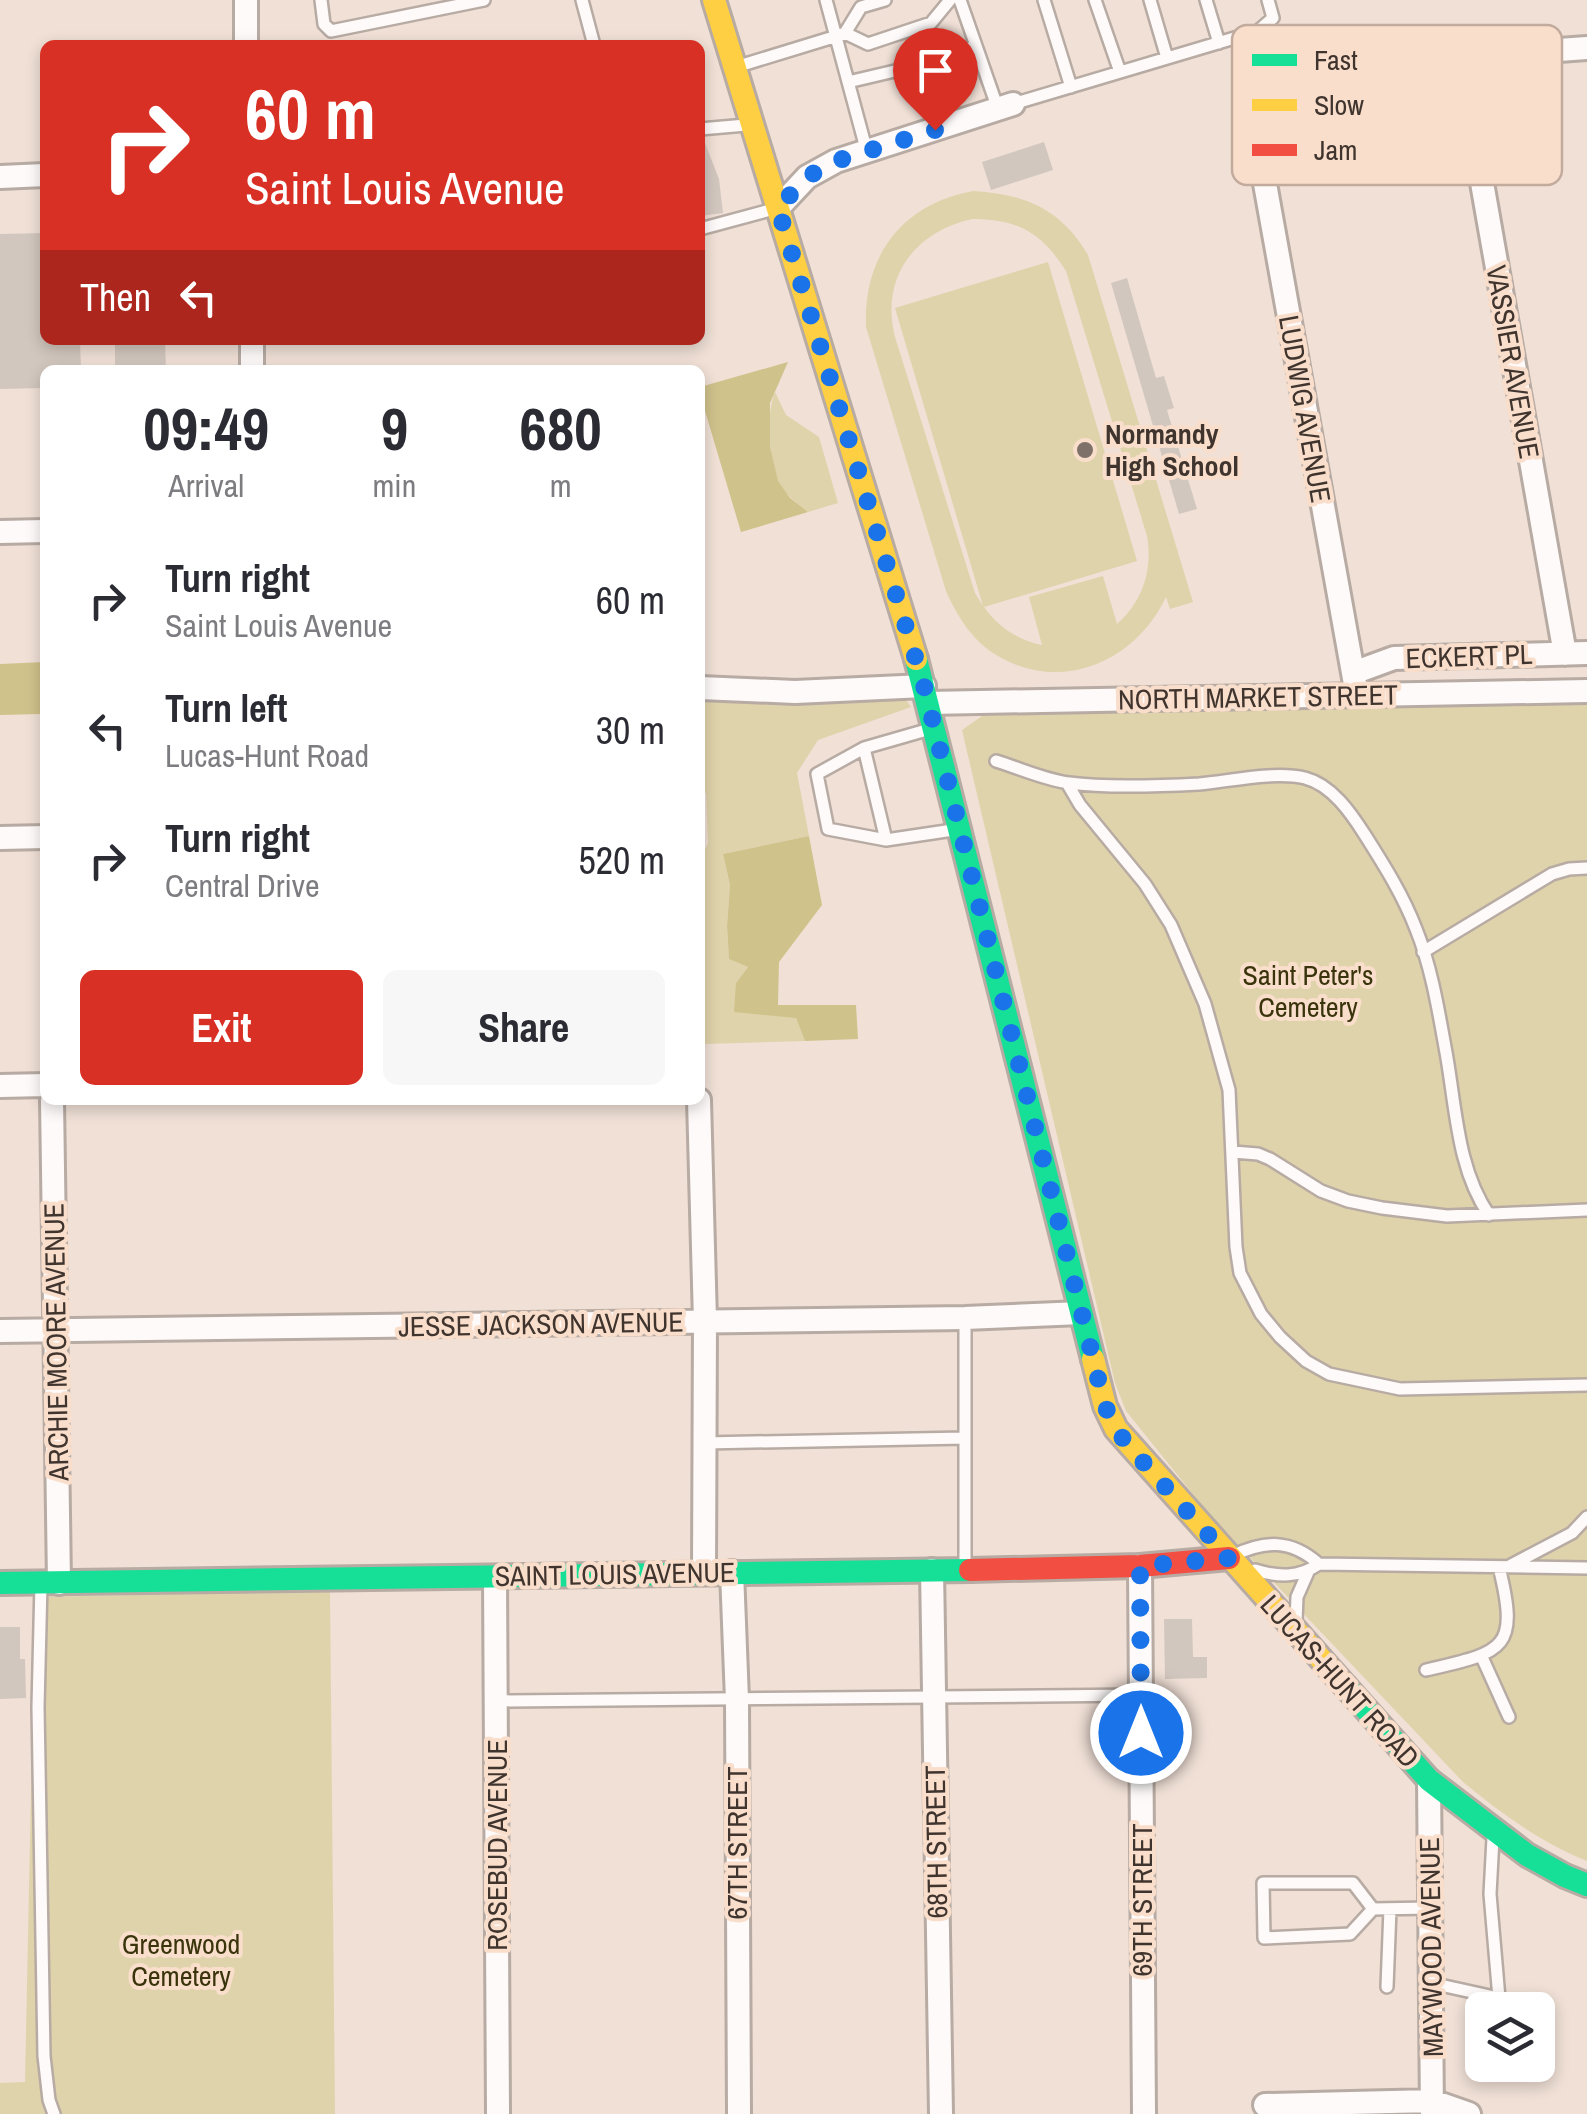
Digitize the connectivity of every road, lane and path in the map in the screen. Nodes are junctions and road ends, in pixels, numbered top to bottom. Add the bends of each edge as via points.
1 (246, 0) edge
2 (320, 0) edge
3 (484, 0) edge
4 (582, 0) edge
5 (714, 0) edge
6 (826, 0) edge
7 (885, 0) edge
8 (950, 0) edge
9 (960, 0) edge
10 (1044, 0) edge
11 (1096, 0) edge
12 (1150, 0) edge
13 (1206, 0) edge
14 (1268, 0) edge
15 (1265, 25) edge
16 (841, 34) junction
17 (1232, 39) edge
18 (246, 40) edge
19 (593, 40) edge
20 (1219, 43) junction
21 (976, 46) junction
22 (1587, 48) edge
23 (1562, 50) edge
24 (1167, 58) junction
25 (916, 66) junction
26 (735, 67) junction
27 (1120, 72) junction
28 (848, 82) junction
29 (1071, 87) junction
30 (1005, 107) junction
31 (753, 124) junction
32 (705, 129) edge
33 (935, 130) junction
34 (867, 152) junction
35 (40, 176) edge
36 (0, 177) edge
37 (1265, 185) edge
38 (1484, 185) edge
39 (778, 208) junction
40 (705, 228) edge
41 (40, 531) edge
42 (0, 532) edge
43 (1576, 653) edge
44 (1355, 684) junction
45 (705, 688) edge
46 (1587, 692) edge
47 (926, 695) junction
48 (934, 728) junction
49 (864, 748) junction
50 (996, 761) dead end
51 (1066, 783) junction
52 (960, 829) junction
53 (40, 837) edge
54 (0, 838) edge
55 (886, 840) junction
56 (1587, 868) edge
57 (1423, 952) junction
58 (40, 1085) edge
59 (0, 1086) edge
60 (52, 1105) edge
61 (698, 1105) edge
62 (1233, 1152) junction
63 (1587, 1210) edge
64 (1489, 1216) junction
65 (1081, 1313) junction
66 (964, 1318) junction
67 (705, 1321) junction
68 (56, 1330) junction
69 (0, 1331) edge
70 (1587, 1385) edge
71 (964, 1438) junction
72 (704, 1443) junction
73 (1587, 1520) edge
74 (1229, 1558) junction
75 (1319, 1564) junction
76 (1140, 1566) junction
77 (1502, 1567) junction
78 (1587, 1568) edge
79 (932, 1570) junction
80 (965, 1570) junction
81 (732, 1572) junction
82 (1308, 1572) junction
83 (704, 1573) junction
84 (496, 1577) junction
85 (0, 1584) edge
86 (50, 1584) junction
87 (1298, 1635) junction
88 (1480, 1655) junction
89 (1426, 1670) dead end
90 (1141, 1695) junction
91 (934, 1696) junction
92 (737, 1700) junction
93 (496, 1701) junction
94 (1509, 1717) dead end
95 (1429, 1780) junction
96 (1493, 1829) junction
97 (1587, 1885) edge
98 (1430, 1908) junction
99 (1373, 1909) junction
100 (1390, 1909) junction
101 (1431, 1983) junction
102 (1388, 1987) dead end
103 (1266, 2104) dead end
104 (1432, 2107) edge
105 (54, 2114) edge
106 (498, 2114) edge
107 (738, 2114) edge
108 (941, 2114) edge
109 (1144, 2114) edge
110 (1469, 2114) edge

1 - 18 street
2 - 3 lane via 331,31
4 - 19 lane
5 - 26 main road, LUCAS-HUNT ROAD
6 - 16 lane
7 - 16 lane via 861,8
8 - 16 lane via 931,23 868,44
9 - 21 lane
10 - 29 lane
11 - 27 lane
12 - 24 lane
13 - 20 lane
14 - 15 lane via 1273,18
16 - 26 lane
16 - 28 lane
17 - 20 lane
20 - 24 lane
21 - 25 lane
21 - 30 lane
22 - 23 street
24 - 27 lane
25 - 28 lane
25 - 33 lane
26 - 31 main road, LUCAS-HUNT ROAD
27 - 29 lane
28 - 34 lane
29 - 30 lane
30 - 33 street
31 - 32 lane
31 - 39 main road, LUCAS-HUNT ROAD
33 - 34 street
34 - 39 street via 807,177
35 - 36 street
37 - 44 street, LUDWIG AVENUE
38 - 43 street, VASSIER AVENUE
39 - 40 lane
39 - 47 main road, LUCAS-HUNT ROAD
41 - 42 street
43 - 44 street, ECKERT PL via 1394,658
44 - 46 street, NORTH MARKET STREET
44 - 47 street, NORTH MARKET STREET
45 - 47 street, NORTH MARKET STREET
47 - 48 main road, LUCAS-HUNT ROAD
48 - 49 lane
48 - 52 main road, LUCAS-HUNT ROAD
49 - 55 lane
49 - 55 lane via 818,774 828,829
50 - 51 lane
51 - 57 lane via 1310,779 1358,824 1398,889
51 - 62 lane via 1145,884 1191,969 1225,1072
52 - 55 lane
52 - 65 main road, LUCAS-HUNT ROAD
53 - 54 street
56 - 57 lane via 1552,874
57 - 64 lane via 1465,1164
58 - 59 street
60 - 68 street, ARCHIE MOORE AVENUE
61 - 67 street
62 - 64 lane via 1270,1159 1348,1201
62 - 70 lane via 1240,1273 1261,1314 1306,1361 1329,1374 1400,1389
63 - 64 lane
65 - 66 street, JESSE JACKSON AVENUE
65 - 74 main road, LUCAS-HUNT ROAD via 1116,1429
66 - 67 street, JESSE JACKSON AVENUE
66 - 71 lane
67 - 68 street, JESSE JACKSON AVENUE
67 - 72 street
68 - 69 street, JESSE JACKSON AVENUE
68 - 86 street, ARCHIE MOORE AVENUE
71 - 72 lane
71 - 80 lane
72 - 83 street
73 - 77 lane
74 - 75 lane via 1273,1544 1293,1546
74 - 76 main road, SAINT LOUIS AVENUE
74 - 82 lane via 1278,1576
74 - 87 main road, LUCAS-HUNT ROAD
75 - 77 lane
75 - 82 lane
76 - 80 main road, SAINT LOUIS AVENUE
76 - 90 street, 69TH STREET
77 - 78 lane
77 - 88 lane via 1506,1635
79 - 80 main road, SAINT LOUIS AVENUE
79 - 81 main road, SAINT LOUIS AVENUE
79 - 91 street, 68TH STREET
81 - 83 main road, SAINT LOUIS AVENUE
81 - 92 street, 67TH STREET
82 - 87 lane via 1297,1597
83 - 84 main road, SAINT LOUIS AVENUE
84 - 86 main road, SAINT LOUIS AVENUE
84 - 93 street, ROSEBUD AVENUE
85 - 86 main road, SAINT LOUIS AVENUE
86 - 105 lane via 38,1706 44,2037
87 - 95 main road, LUCAS-HUNT ROAD
88 - 89 lane
88 - 94 lane
90 - 91 lane
90 - 109 street, 69TH STREET
91 - 92 lane
91 - 108 street, 68TH STREET
92 - 93 lane
92 - 107 street, 67TH STREET
93 - 106 street, ROSEBUD AVENUE
95 - 96 main road, LUCAS-HUNT ROAD
95 - 98 street, MAYWOOD AVENUE
96 - 97 main road, LUCAS-HUNT ROAD
96 - 101 lane via 1490,1894 1499,1998
98 - 100 lane
98 - 101 street, MAYWOOD AVENUE
99 - 99 lane via 1352,1883 1263,1883 1264,1938 1350,1934
99 - 100 lane
100 - 102 lane
101 - 104 street, MAYWOOD AVENUE
103 - 104 street
104 - 110 street

